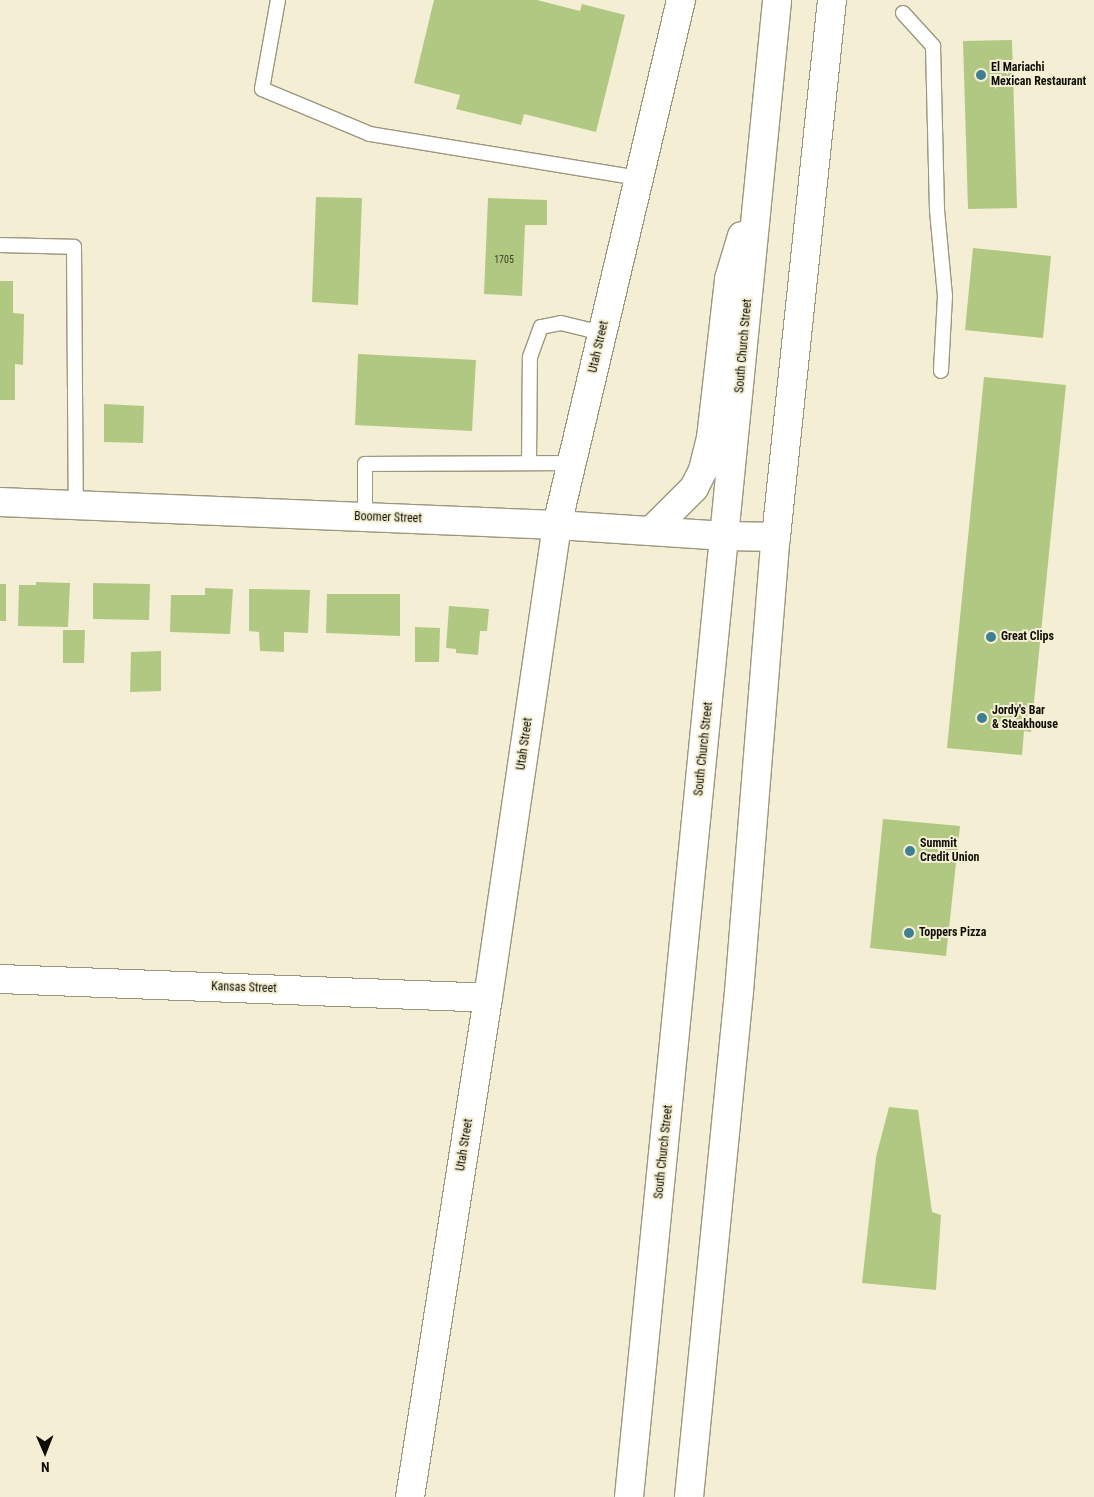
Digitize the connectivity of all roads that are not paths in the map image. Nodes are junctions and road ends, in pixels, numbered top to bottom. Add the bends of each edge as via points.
1 (278, 0) edge
2 (681, 0) edge
3 (777, 0) edge
4 (832, 0) edge
5 (903, 13) dead end
6 (639, 178) junction
7 (760, 179) junction
8 (0, 245) edge
9 (602, 333) junction
10 (941, 371) dead end
11 (529, 463) junction
12 (572, 464) junction
13 (0, 502) edge
14 (76, 505) junction
15 (365, 518) junction
16 (557, 525) junction
17 (651, 531) junction
18 (726, 536) junction
19 (776, 537) junction
20 (0, 979) edge
21 (488, 998) junction
22 (410, 1497) edge
23 (629, 1497) edge
24 (689, 1497) edge

1 - 6 lane via 262,89 370,134
2 - 6 main road, Utah Street
3 - 7 main road, South Church Street
4 - 19 main road
5 - 10 lane via 933,46 937,210 945,296
6 - 9 main road, Utah Street
7 - 17 main road via 729,279 711,438 703,470 694,488
7 - 18 main road, South Church Street
8 - 14 lane via 74,247
9 - 11 lane via 561,323 541,327 530,357
9 - 12 main road, Utah Street
11 - 12 lane
11 - 15 lane via 365,464
12 - 16 main road, Utah Street
13 - 14 main road, Boomer Street
14 - 15 main road, Boomer Street
15 - 16 main road, Boomer Street
16 - 17 main road, Boomer Street
16 - 21 main road, Utah Street
17 - 18 main road, Boomer Street
18 - 19 main road, Boomer Street
18 - 23 main road, South Church Street
19 - 24 main road via 739,992
20 - 21 main road, Kansas Street
21 - 22 main road, Utah Street

